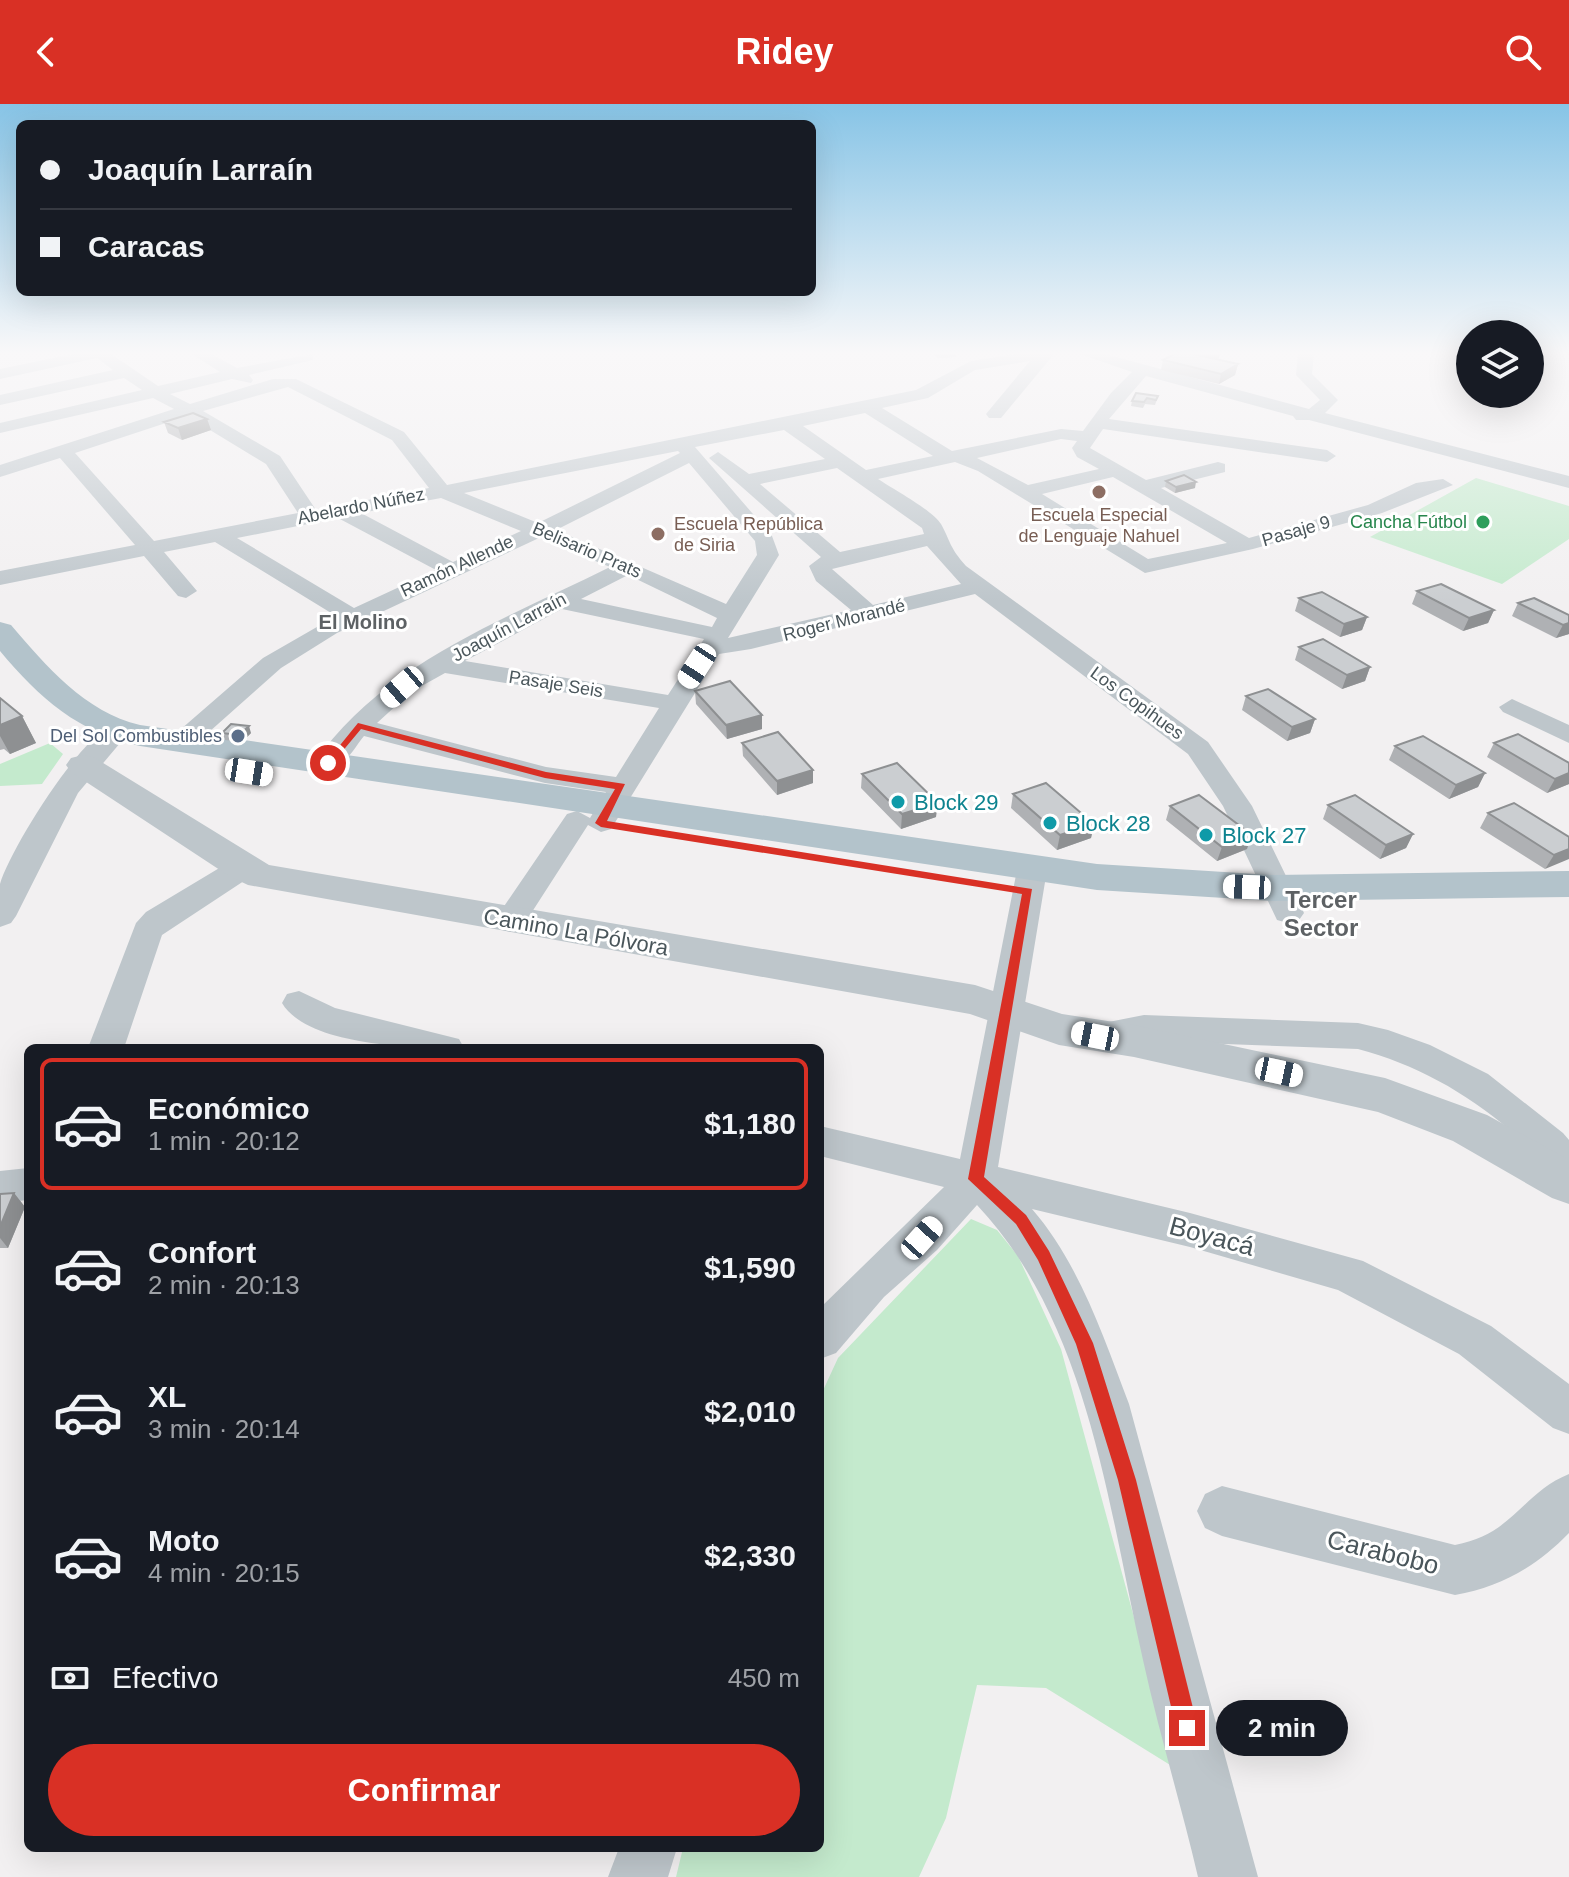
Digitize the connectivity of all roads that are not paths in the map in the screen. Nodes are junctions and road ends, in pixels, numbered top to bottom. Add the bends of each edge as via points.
1 (104, 437) edge
2 (235, 437) edge
3 (399, 437) edge
4 (734, 437) edge
5 (807, 437) edge
6 (918, 437) edge
7 (1048, 437) edge
8 (1089, 437) edge
9 (1192, 437) edge
10 (1332, 437) edge
11 (1399, 437) edge
12 (1210, 438) joint
13 (691, 447) junction
14 (63, 450) junction
15 (952, 457) junction
16 (842, 461) junction
17 (1218, 468) dead end
18 (0, 471) edge
19 (1115, 471) junction
20 (864, 476) junction
21 (744, 481) junction
22 (1569, 482) edge
23 (1443, 485) dead end
24 (1143, 487) junction
25 (442, 491) junction
26 (1025, 492) junction
27 (339, 510) junction
28 (310, 516) junction
29 (538, 529) junction
30 (216, 534) junction
31 (938, 537) junction
32 (1246, 545) junction
33 (147, 547) junction
34 (830, 561) junction
35 (628, 567) junction
36 (450, 569) junction
37 (0, 578) edge
38 (979, 586) junction
39 (186, 591) dead end
40 (557, 601) junction
41 (869, 614) junction
42 (352, 616) junction
43 (0, 631) edge
44 (719, 633) junction
45 (438, 664) junction
46 (0, 673) edge
47 (673, 703) junction
48 (1512, 707) dead end
49 (358, 726) junction
50 (1569, 735) edge
51 (182, 742) junction
52 (100, 748) junction
53 (328, 763) junction
54 (603, 809) junction
55 (242, 868) junction
56 (1030, 881) junction
57 (1569, 884) edge
58 (1281, 900) junction
59 (1569, 908) edge
60 (0, 916) edge
61 (510, 921) junction
62 (299, 1003) dead end
63 (1007, 1010) junction
64 (1095, 1036) junction
65 (107, 1044) edge
66 (430, 1044) edge
67 (824, 1142) edge
68 (1569, 1167) edge
69 (976, 1179) junction
70 (24, 1184) edge
71 (1569, 1184) edge
72 (0, 1187) edge
73 (824, 1335) edge
74 (1569, 1412) edge
75 (1569, 1498) edge
76 (1222, 1511) dead end
77 (647, 1852) edge
78 (1231, 1871) edge
79 (638, 1877) edge

1 - 14 street
2 - 28 street via 273,460
3 - 25 street
4 - 13 street, Abelardo Núñez
5 - 16 street, Los Copihues
6 - 15 street
7 - 15 street
8 - 19 street via 1081,448 1084,453
9 - 12 street
10 - 12 street via 1325,465
11 - 22 street
13 - 21 street
13 - 25 street, Abelardo Núñez
13 - 29 street, Ramón Allende
13 - 44 street via 768,548 765,562
14 - 18 street
14 - 33 street
15 - 20 street
15 - 26 street via 985,467
16 - 20 street, Los Copihues
16 - 21 street
17 - 24 street
19 - 24 street
19 - 26 street
20 - 31 street, Los Copihues via 931,525
21 - 34 street
23 - 32 street, Pasaje 9
24 - 32 street
25 - 27 street, Abelardo Núñez
25 - 29 street, Belisario Prats
26 - 32 street, Pasaje 9 via 1145,566
27 - 28 street, Abelardo Núñez
27 - 36 street
28 - 30 street, Abelardo Núñez
29 - 35 street, Belisario Prats
29 - 36 street, Ramón Allende
30 - 33 street, Abelardo Núñez
30 - 42 street
31 - 34 street
31 - 38 street, Los Copihues via 946,559
33 - 37 street, Abelardo Núñez
33 - 39 street
34 - 41 street via 819,569 824,576
35 - 40 street, Joaquín Larraín
35 - 44 street, Belisario Prats
36 - 42 street, Ramón Allende
38 - 41 street, Roger Morandé
38 - 58 street, Los Copihues via 1198,748 1241,807
40 - 44 street
40 - 45 street, Joaquín Larraín
41 - 44 street, Roger Morandé via 735,646
42 - 51 street, Ramón Allende via 272,663
43 - 52 main road via 74,709
44 - 47 street
45 - 47 street, Pasaje Seis
45 - 49 street, Joaquín Larraín
46 - 52 main road via 46,724
47 - 54 street
48 - 50 street
49 - 53 street, Joaquín Larraín
49 - 54 street via 545,775
51 - 52 main road
51 - 53 main road
52 - 54 main road via 310,782
52 - 55 street, Camino La Pólvora
52 - 60 street via 57,802
53 - 54 main road
54 - 56 main road
54 - 61 street
55 - 61 street, Camino La Pólvora via 298,885
55 - 65 street via 147,931
56 - 58 main road via 1163,883
56 - 63 street
57 - 58 main road
58 - 59 main road
61 - 63 street, Camino La Pólvora via 975,1000
62 - 66 street via 325,1018
63 - 64 street, Camino La Pólvora
63 - 69 street
64 - 68 street, Camino La Pólvora via 1144,1028 1345,1035 1387,1042 1435,1062 1499,1102
64 - 71 street, Camino La Pólvora via 1396,1100 1470,1128
67 - 69 street, Boyacá
69 - 73 street
69 - 74 street, Boyacá via 1348,1274 1475,1340
69 - 78 street via 1021,1219 1084,1343 1127,1480 1201,1785
70 - 72 street
75 - 76 street, Carabobo via 1519,1547 1484,1566 1455,1570
77 - 79 street

